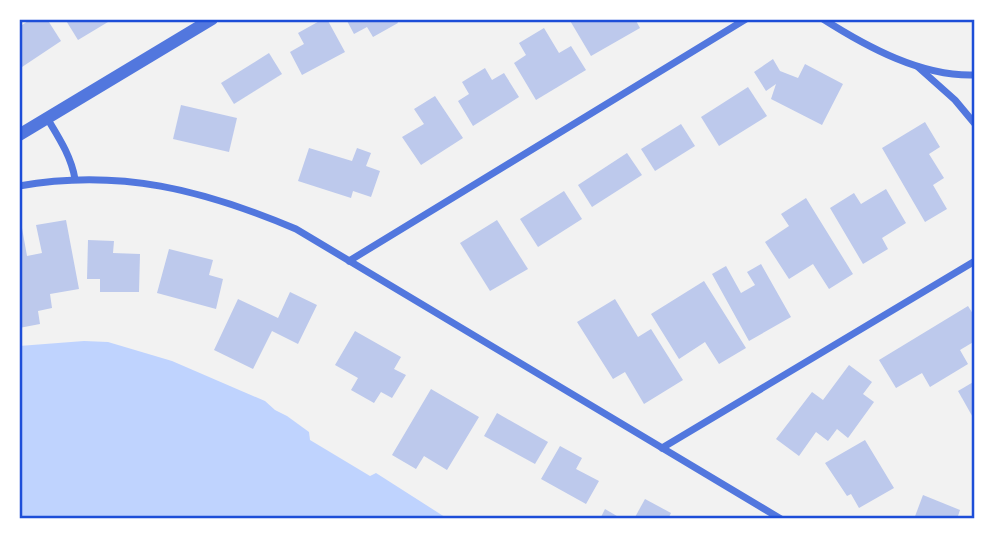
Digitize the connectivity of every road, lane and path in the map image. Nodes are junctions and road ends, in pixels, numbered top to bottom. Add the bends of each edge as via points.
1 (212, 19) edge
2 (746, 19) edge
3 (823, 19) edge
4 (917, 66) junction
5 (975, 75) edge
6 (47, 118) junction
7 (975, 124) edge
8 (19, 135) edge
9 (75, 179) junction
10 (19, 186) edge
11 (349, 261) junction
12 (975, 261) edge
13 (662, 448) junction
14 (781, 519) edge

1 - 6 street
2 - 11 street
3 - 4 street
4 - 5 street
4 - 7 street
6 - 8 street
6 - 9 street via 64,145
9 - 10 street
9 - 11 street via 173,187 224,201 296,229
11 - 13 street
12 - 13 street
13 - 14 street

